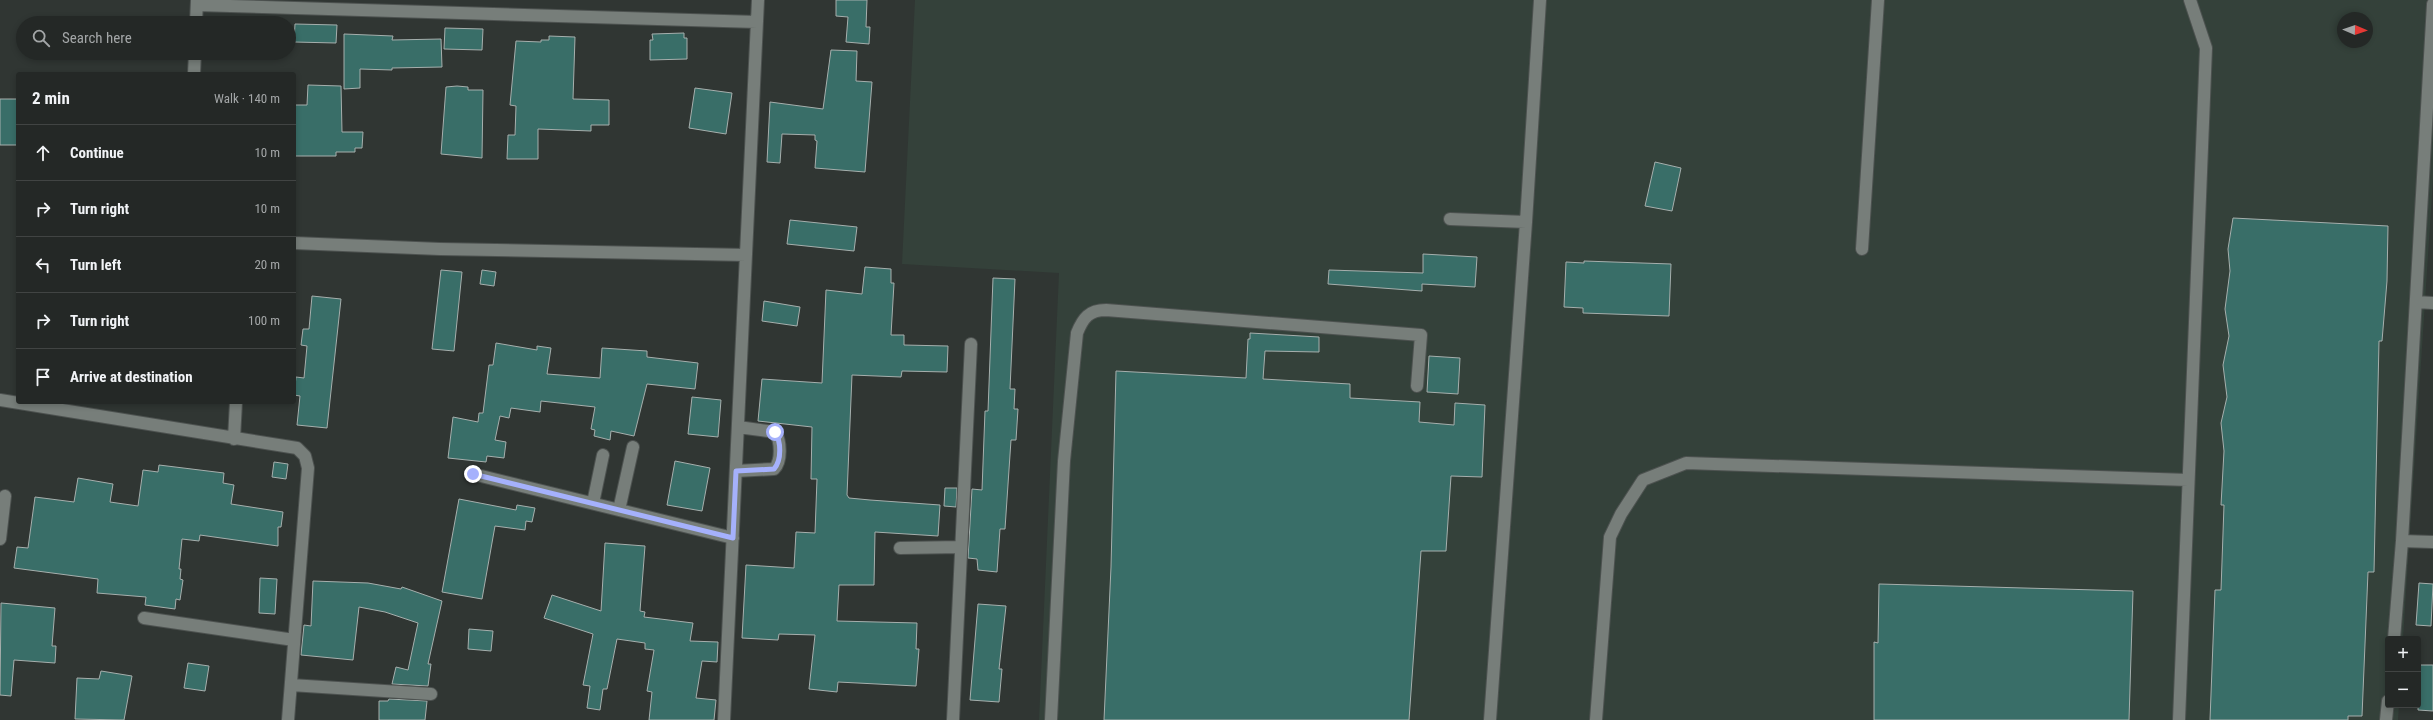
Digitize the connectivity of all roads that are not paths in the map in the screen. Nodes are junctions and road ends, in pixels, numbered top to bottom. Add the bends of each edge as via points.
1 (758, 0) edge
2 (1540, 0) edge
3 (1878, 0) edge
4 (2190, 0) edge
5 (197, 2) edge
6 (2433, 4) edge
7 (403, 5) edge
8 (196, 16) edge
9 (757, 22) junction
10 (2431, 58) edge
11 (195, 60) edge
12 (194, 72) edge
13 (1450, 219) dead end
14 (1526, 222) junction
15 (296, 243) edge
16 (1862, 249) dead end
17 (746, 255) junction
18 (2416, 302) junction
19 (2433, 303) edge
20 (971, 344) dead end
21 (1417, 386) dead end
22 (0, 400) edge
23 (16, 403) edge
24 (23, 404) edge
25 (236, 404) edge
26 (738, 427) junction
27 (234, 440) junction
28 (633, 447) dead end
29 (603, 455) dead end
30 (736, 471) junction
31 (473, 474) dead end
32 (2188, 480) junction
33 (5, 496) dead end
34 (593, 503) junction
35 (619, 510) junction
36 (733, 538) junction
37 (0, 539) edge
38 (2402, 540) junction
39 (2433, 542) edge
40 (961, 547) junction
41 (900, 548) dead end
42 (144, 618) dead end
43 (2394, 636) edge
44 (294, 640) junction
45 (291, 685) junction
46 (431, 694) dead end
47 (2387, 708) edge
48 (288, 720) edge
49 (724, 720) edge
50 (953, 720) edge
51 (1051, 720) edge
52 (1490, 720) edge
53 (1596, 720) edge
54 (2179, 720) edge
55 (2386, 720) edge

1 - 9 street
2 - 14 street
3 - 16 street
4 - 32 street via 2206,48
5 - 7 street
5 - 8 street
6 - 10 street
7 - 9 street
9 - 17 street
10 - 18 street
11 - 12 street
13 - 14 street
14 - 52 street
15 - 17 street via 440,249
17 - 26 street
18 - 19 street
18 - 38 street
20 - 40 street
21 - 51 street via 1421,335 1106,310 1089,313 1077,333 1064,461
22 - 23 street
24 - 27 street
25 - 27 street
26 - 30 street
26 - 30 street via 775,432 780,443 774,469
27 - 44 street via 297,448 305,456 308,468
28 - 35 street
29 - 34 street
30 - 36 street
31 - 34 street
32 - 53 street via 1686,463 1643,480 1621,514 1610,537
32 - 54 street
33 - 37 street
34 - 35 street
35 - 36 street
36 - 49 street
38 - 39 street
38 - 43 street
40 - 41 street
40 - 50 street
42 - 44 street
44 - 45 street
45 - 46 street
45 - 48 street
47 - 55 street

